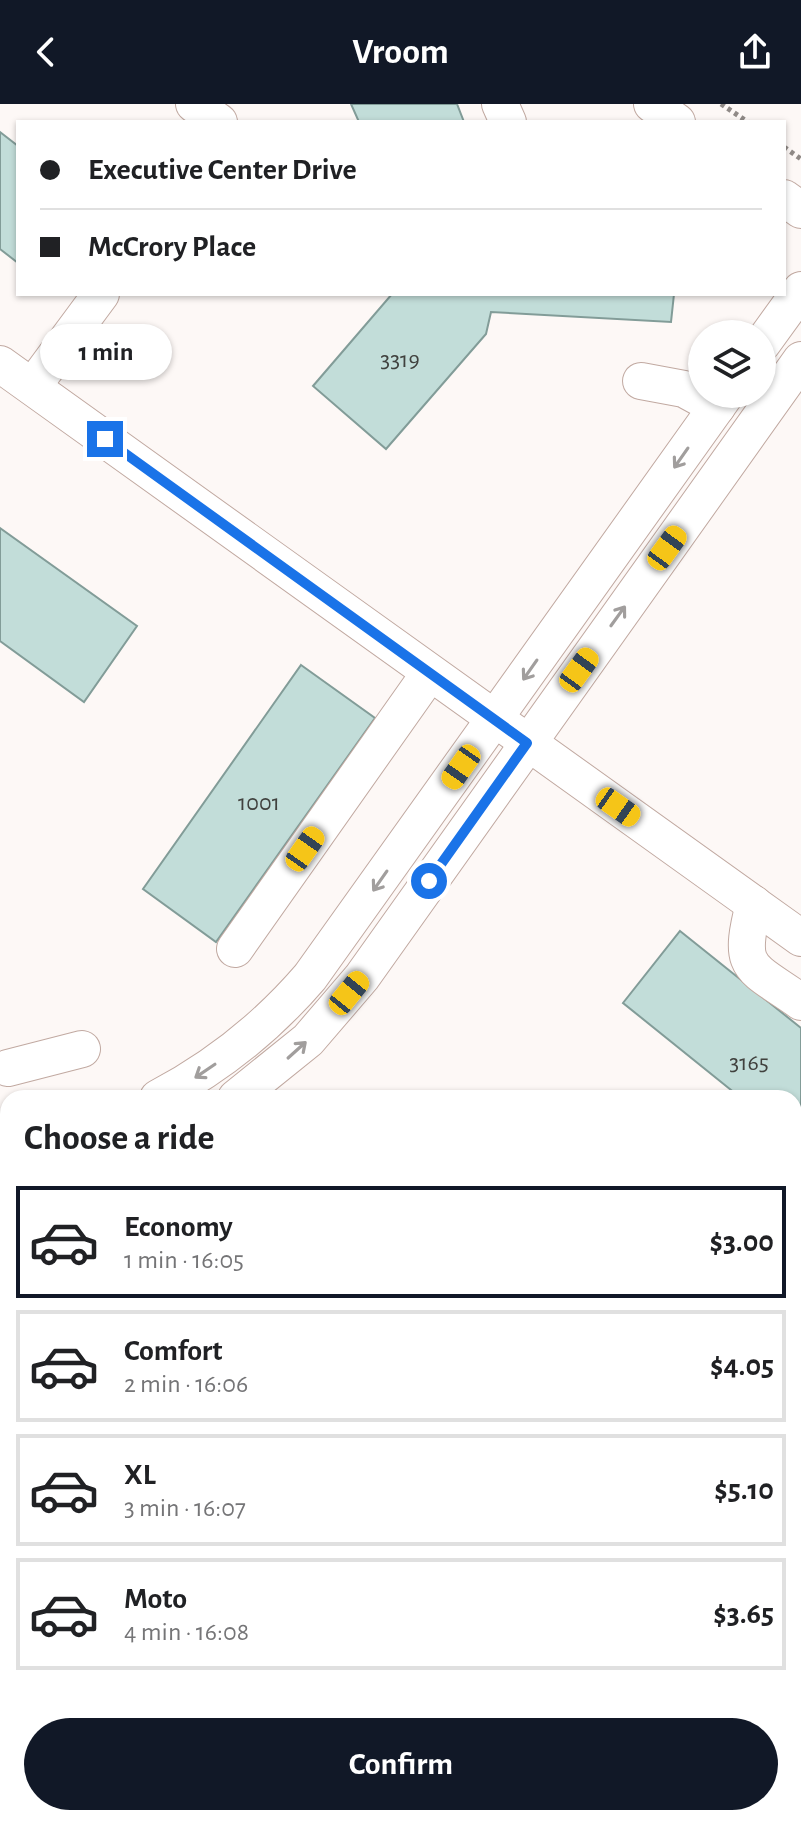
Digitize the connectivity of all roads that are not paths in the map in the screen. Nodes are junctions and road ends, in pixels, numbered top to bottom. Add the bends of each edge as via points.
1 (194, 104) edge
2 (652, 104) edge
3 (217, 120) edge
4 (674, 120) edge
5 (801, 290) edge
6 (100, 296) edge
7 (776, 325) edge
8 (801, 360) edge
9 (0, 364) edge
10 (641, 381) dead end
11 (33, 386) junction
12 (688, 390) edge
13 (716, 408) edge
14 (429, 674) junction
15 (495, 720) junction
16 (527, 743) junction
17 (754, 904) junction
18 (801, 938) edge
19 (235, 949) dead end
20 (801, 1002) edge
21 (82, 1049) dead end
22 (8, 1071) edge
23 (171, 1090) edge
24 (246, 1090) edge

1 - 3 street
2 - 4 street
5 - 7 street
6 - 11 street
16 -> 8 street
9 - 11 street
10 - 12 street
11 - 14 street
13 -> 15 street
14 - 15 street
14 - 19 street
15 - 16 street
15 -> 23 street via 298,992 224,1058
16 - 17 street
24 -> 16 street via 337,1009
17 - 18 street
17 - 20 street via 744,943 752,966
21 - 22 street

